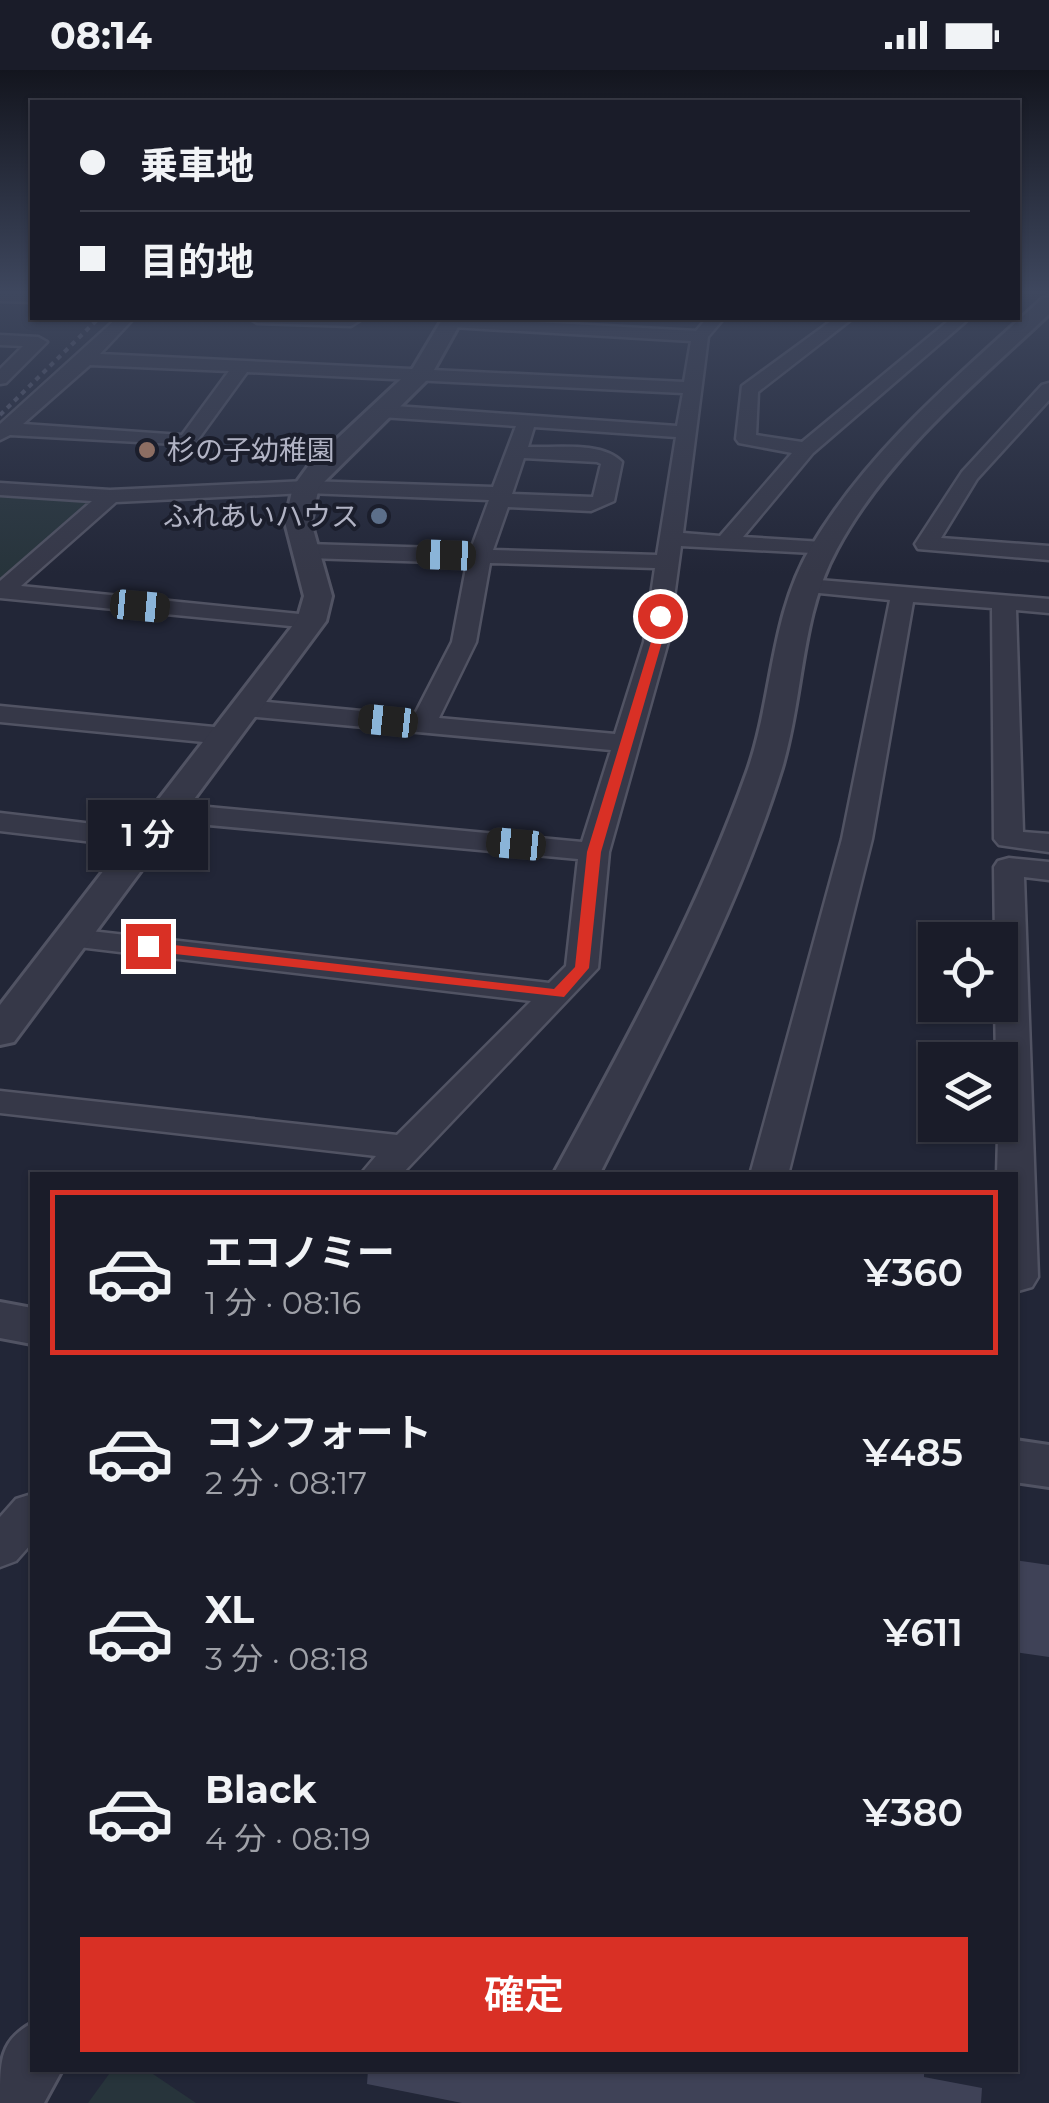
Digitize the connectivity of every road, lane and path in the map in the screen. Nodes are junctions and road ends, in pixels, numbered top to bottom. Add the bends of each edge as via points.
1 (56, 385) edge
2 (228, 385) edge
3 (408, 385) edge
4 (639, 385) edge
5 (692, 385) edge
6 (756, 385) edge
7 (883, 385) edge
8 (962, 385) edge
9 (692, 388) junction
10 (1049, 389) edge
11 (1041, 407) edge
12 (380, 412) junction
13 (527, 422) junction
14 (4, 432) edge
15 (684, 432) junction
16 (806, 450) junction
17 (516, 452) junction
18 (306, 487) junction
19 (0, 488) edge
20 (110, 496) junction
21 (501, 497) junction
22 (726, 543) junction
23 (823, 549) junction
24 (307, 551) junction
25 (668, 551) junction
26 (1049, 553) edge
27 (480, 556) junction
28 (984, 580) junction
29 (807, 586) junction
30 (1, 591) edge
31 (903, 594) junction
32 (1049, 606) edge
33 (310, 621) junction
34 (245, 708) junction
35 (0, 714) edge
36 (423, 724) junction
37 (224, 736) junction
38 (624, 743) junction
39 (165, 812) junction
40 (0, 822) edge
41 (144, 839) junction
42 (1049, 842) edge
43 (594, 852) junction
44 (1049, 871) edge
45 (73, 938) junction
46 (558, 994) junction
47 (0, 1033) edge
48 (0, 1102) edge
49 (406, 1148) junction
50 (382, 1172) edge
51 (578, 1172) edge
52 (770, 1172) edge
53 (1027, 1278) edge
54 (0, 1320) edge
55 (30, 1326) edge
56 (1018, 1461) edge
57 (1049, 1466) edge
58 (30, 1514) edge
59 (0, 1548) edge
60 (30, 2061) edge
61 (3, 2103) edge

1 - 14 street
2 - 14 street via 187,440
3 - 12 street
4 - 9 street
5 - 9 street
6 - 16 street via 749,390 746,439
7 - 16 street
8 - 23 street via 871,480
9 - 15 street
10 - 11 street
11 - 28 street via 968,476 926,544
12 - 13 street
12 - 18 street
13 - 15 street
13 - 17 street
15 - 25 street
16 - 22 street
17 - 21 street
17 - 21 street via 602,456 612,462 603,501
18 - 20 street
18 - 21 street
18 - 24 street via 298,522
19 - 20 street
20 - 30 street
21 - 27 street
22 - 23 street
22 - 25 street
23 - 29 street
24 - 27 street
24 - 33 street via 318,596
25 - 27 street
25 - 38 street via 656,642
26 - 28 street
27 - 36 street via 464,642
28 - 31 street
28 - 32 street
28 - 42 street via 1009,838
29 - 31 street
29 - 51 street via 766,766 704,928
30 - 33 street
31 - 52 street via 857,839
33 - 34 street
34 - 36 street
34 - 37 street
35 - 37 street
36 - 38 street
37 - 39 street
38 - 43 street
39 - 41 street
39 - 43 street
40 - 41 street
41 - 45 street
43 - 46 street via 582,968
44 - 53 street via 1009,867
45 - 46 street
45 - 47 street
46 - 49 street
48 - 49 street
49 - 50 street
54 - 55 street
56 - 57 street
58 - 59 street
60 - 61 street

